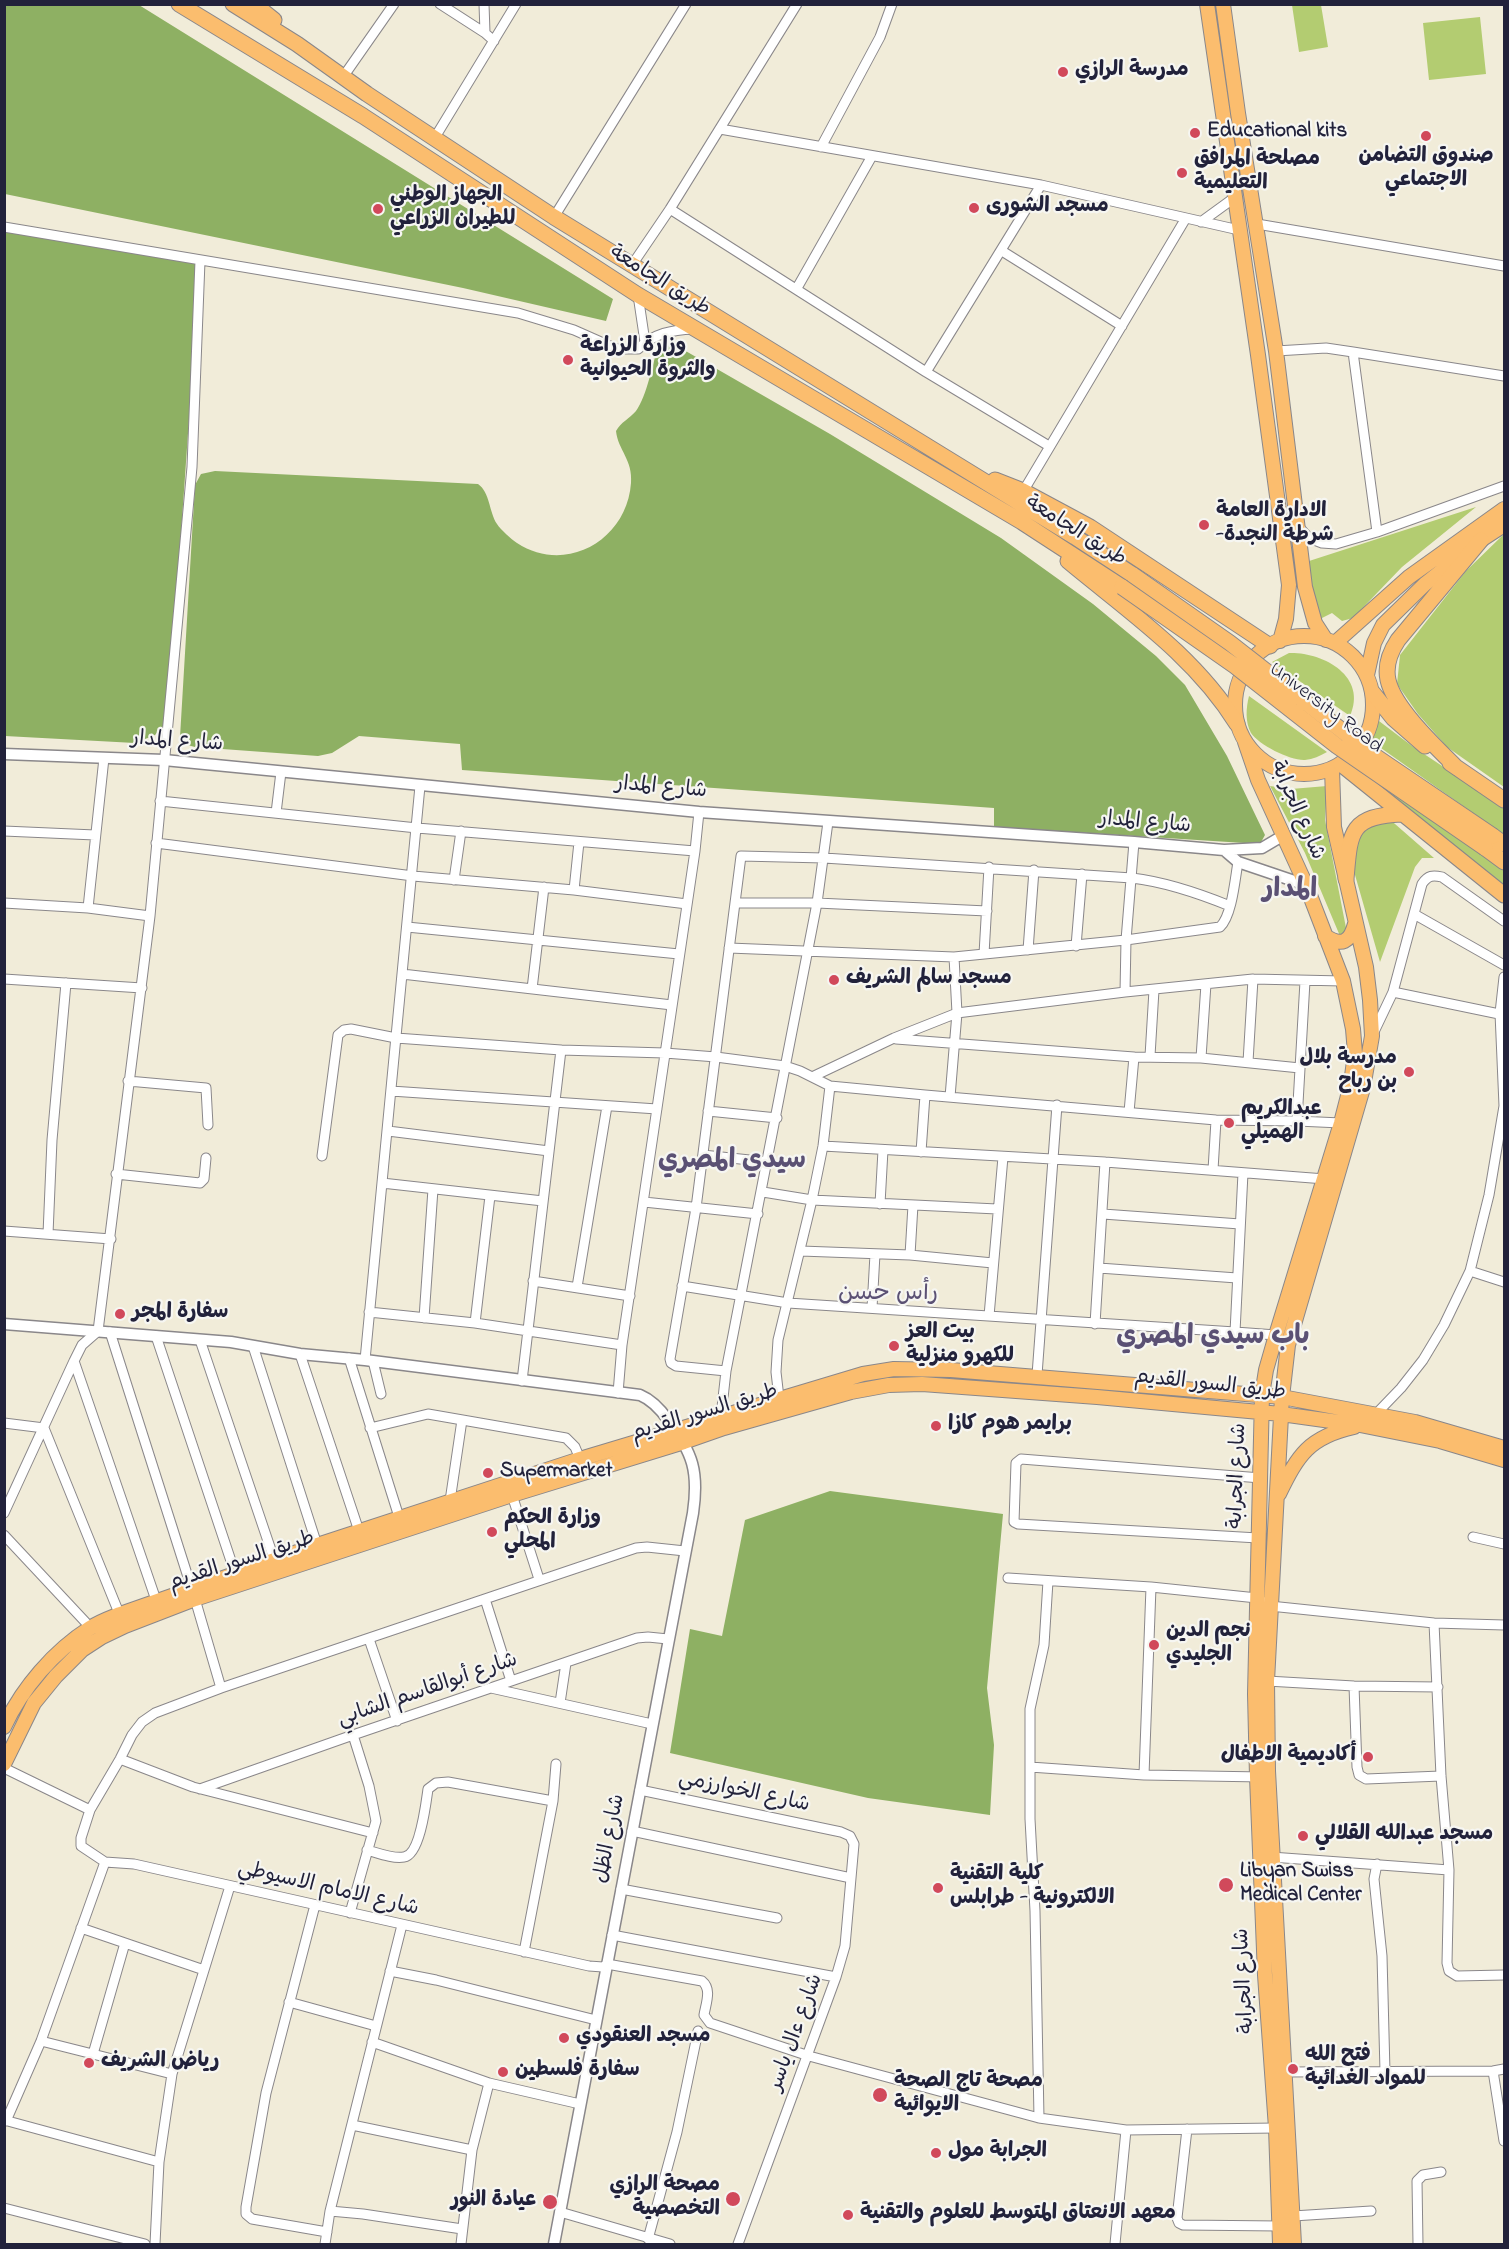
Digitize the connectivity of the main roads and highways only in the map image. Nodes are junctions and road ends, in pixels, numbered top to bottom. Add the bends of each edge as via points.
1 (178, 4) edge
2 (233, 4) edge
3 (254, 4) edge
4 (1207, 4) edge
5 (1223, 4) edge
6 (297, 44) junction
7 (1020, 496) junction
8 (1504, 509) edge
9 (1022, 522) junction
10 (1504, 525) edge
11 (1481, 540) junction
12 (1133, 575) joint
13 (1122, 587) joint
14 (1330, 642) junction
15 (1275, 643) junction
16 (1367, 675) junction
17 (1373, 693) junction
18 (1237, 724) junction
19 (1245, 742) junction
20 (1337, 767) junction
21 (1457, 768) junction
22 (1504, 800) edge
23 (1401, 814) junction
24 (1494, 843) edge
25 (1504, 862) edge
26 (1346, 879) junction
27 (1504, 895) edge
28 (1355, 923) junction
29 (1325, 936) junction
30 (1262, 1395) junction
31 (1282, 1397) junction
32 (1262, 1412) junction
33 (1281, 1414) junction
34 (1360, 1425) junction
35 (1504, 1448) edge
36 (1504, 1460) edge
37 (1276, 1502) junction
38 (194, 1593) junction
39 (122, 1620) junction
40 (78, 1645) junction
41 (4, 1726) edge
42 (4, 1766) edge
43 (1262, 1777) junction
44 (1283, 2150) junction
45 (1280, 2244) edge
46 (1294, 2244) edge

1 - 9 highway, طريق الجامعة via 363,116 638,295
2 - 6 highway, طريق الجامعة
3 - 6 highway
4 - 15 main road via 1289,585 1286,619
5 - 14 main road via 1276,351 1305,587 1315,623
6 - 7 highway, طريق الجامعة via 434,139 632,265 958,466
7 - 12 highway, طريق الجامعة
7 - 15 highway via 1090,527
8 - 14 main road via 1409,577
9 - 13 highway, طريق الجامعة
9 - 18 highway via 1176,649 1221,698
10 - 11 main road
11 - 16 main road via 1383,625 1374,643
11 - 21 highway via 1398,640 1387,668 1392,690 1405,712
12 - 24 highway, University Road, bridge via 1230,643
13 - 24 highway, University Road, bridge via 1235,666 1347,753
14 - 15 main road via 1303,637
14 - 16 main road via 1348,652
15 - 18 main road via 1252,660 1240,679 1235,701
16 - 17 main road
17 - 20 main road via 1368,734 1357,751
17 - 21 highway via 1416,739
18 - 19 main road
19 - 20 main road via 1274,768 1293,774 1313,774
19 - 29 main road, شارع الجرابة
20 - 23 highway
20 - 26 main road, شارع الجرابة via 1334,827
21 - 22 highway
23 - 26 highway via 1379,815 1360,824 1350,842
23 - 27 highway
24 - 25 highway, University Road
26 - 28 main road, شارع الجرابة
28 - 29 main road via 1349,939 1342,943
28 - 31 main road, شارع الجرابة via 1370,1000 1372,1036 1363,1088 1288,1345
29 - 30 main road, شارع الجرابة via 1343,981 1353,1029 1351,1084 1276,1335
30 - 31 main road, طريق السور القديم
30 - 32 main road, شارع الجرابة
30 - 38 main road, طريق السور القديم via 925,1368 863,1374 399,1517 235,1573
31 - 33 main road, شارع الجرابة
31 - 35 main road, طريق السور القديم via 1426,1425
32 - 33 main road, طريق السور القديم
32 - 38 main road, طريق السور القديم via 981,1388 889,1385 724,1428
32 - 43 main road, شارع الجرابة via 1255,1694
33 - 34 main road, طريق السور القديم
33 - 37 main road, شارع الجرابة
34 - 36 main road, طريق السور القديم via 1440,1441
34 - 37 main road via 1323,1436 1310,1445
37 - 43 main road, شارع الجرابة
38 - 39 main road, طريق السور القديم
38 - 39 main road, طريق السور القديم via 156,1600
39 - 40 main road, طريق السور القديم via 102,1637
39 - 40 main road, طريق السور القديم via 91,1628
40 - 41 main road, طريق السور القديم via 46,1665
40 - 42 main road, طريق السور القديم via 34,1703
43 - 44 main road, شارع الجرابة via 1285,2072
43 - 44 main road, شارع الجرابة via 1265,1974 1276,2128
44 - 45 main road, شارع الجرابة
44 - 46 main road, شارع الجرابة

